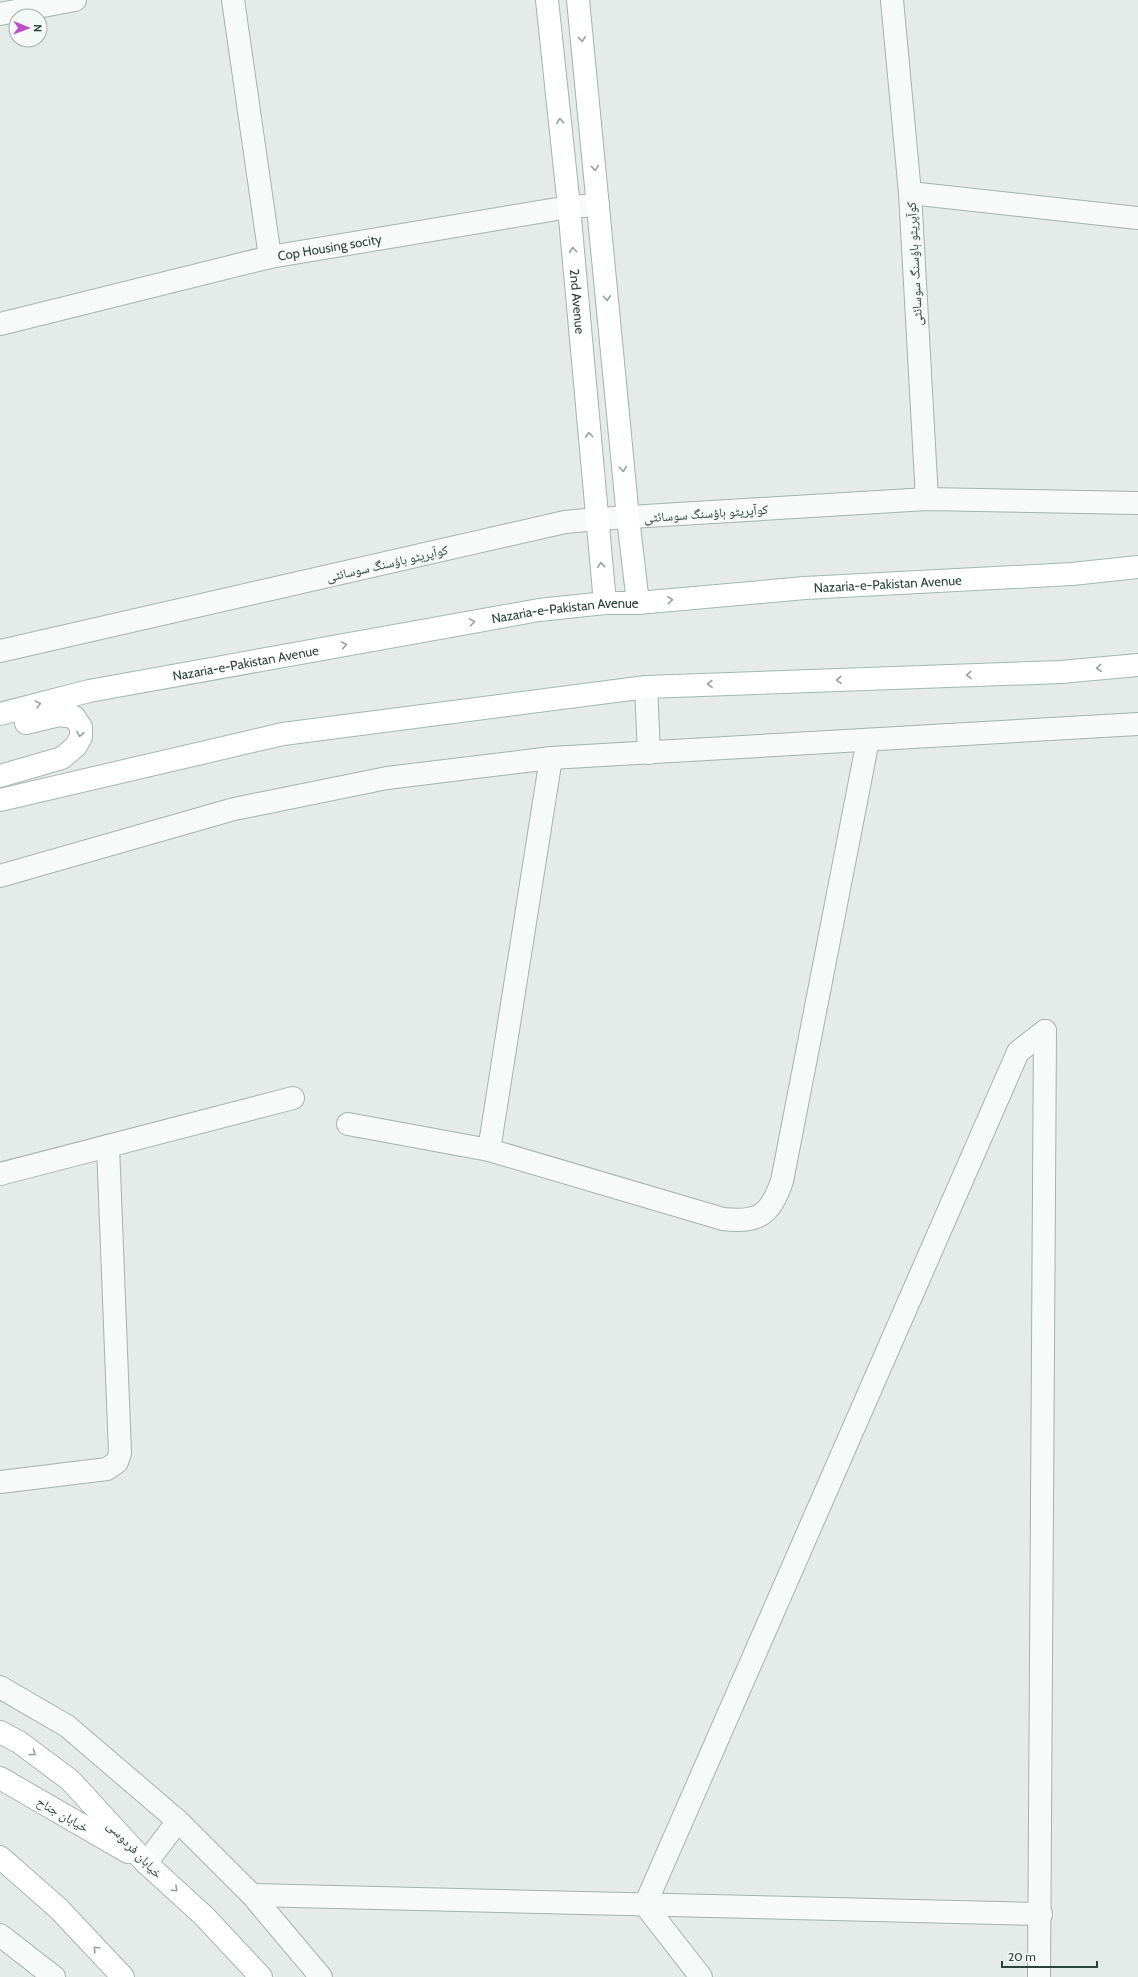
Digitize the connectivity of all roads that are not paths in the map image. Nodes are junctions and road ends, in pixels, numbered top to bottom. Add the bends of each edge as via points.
1 (75, 0) edge
2 (232, 0) edge
3 (547, 0) edge
4 (578, 0) edge
5 (892, 0) edge
6 (0, 14) edge
7 (910, 194) junction
8 (598, 205) junction
9 (569, 207) junction
10 (1138, 218) edge
11 (270, 257) junction
12 (0, 324) edge
13 (927, 499) junction
14 (1138, 503) edge
15 (628, 518) junction
16 (597, 519) junction
17 (1138, 567) edge
18 (638, 603) junction
19 (605, 604) junction
20 (0, 650) edge
21 (1138, 665) edge
22 (646, 687) junction
23 (0, 714) edge
24 (1138, 724) edge
25 (0, 729) edge
26 (868, 740) junction
27 (649, 753) junction
28 (550, 758) junction
29 (0, 776) edge
30 (0, 800) edge
31 (0, 876) edge
32 (293, 1098) dead end
33 (348, 1124) dead end
34 (108, 1146) junction
35 (489, 1150) junction
36 (0, 1174) edge
37 (0, 1482) edge
38 (0, 1687) edge
39 (0, 1732) edge
40 (0, 1778) edge
41 (178, 1821) junction
42 (0, 1857) edge
43 (146, 1863) junction
44 (0, 1869) edge
45 (21, 1875) junction
46 (252, 1896) junction
47 (646, 1905) junction
48 (1040, 1914) junction
49 (0, 1935) edge
50 (54, 1977) edge
51 (123, 1977) edge
52 (261, 1977) edge
53 (321, 1977) edge
54 (701, 1977) edge
55 (1039, 1977) edge

1 - 6 street
2 - 11 street, Cop Housing socity
9 -> 3 main road, 2nd Avenue
4 -> 8 main road
5 - 7 street, کوآپریٹو ہاؤسنگ سوسائٹی
7 - 10 street
7 - 13 street, کوآپریٹو ہاؤسنگ سوسائٹی
8 - 9 street, Cop Housing socity
8 -> 15 main road
9 - 11 street, Cop Housing socity
16 -> 9 main road, 2nd Avenue
11 - 12 street
13 - 14 street
13 - 15 street, کوآپریٹو ہاؤسنگ سوسائٹی
15 - 16 street, کوآپریٹو ہاؤسنگ سوسائٹی
15 - 18 main road
19 -> 16 main road, 2nd Avenue
16 - 20 street, کوآپریٹو ہاؤسنگ سوسائٹی via 565,522
18 -> 17 main road, Nazaria-e-Pakistan Avenue via 805,588 1064,574
18 - 19 main road, Nazaria-e-Pakistan Avenue
23 -> 19 main road, Nazaria-e-Pakistan Avenue via 89,691 540,610
21 -> 22 main road via 1061,672
22 - 27 street
22 - 30 main road via 283,734
24 - 26 street
25 -> 29 main road via 59,715 74,717 81,727 81,737 76,746 62,758
26 - 27 street
26 - 35 street via 782,1181 775,1201 761,1215 744,1222 722,1219
27 - 28 street
28 - 31 street via 387,778 234,809
28 - 35 street
32 - 34 street
33 - 35 street
34 - 36 street
34 - 37 street via 120,1453 117,1462 107,1469
38 - 41 street via 67,1726
39 -> 43 main road, خیابان فردوسی via 19,1742 70,1780
40 - 43 main road, خیابان جناح
41 - 43 street
41 - 46 street
42 - 45 main road
43 -> 52 main road, خیابان فردوسی via 204,1916
44 - 45 main road
51 -> 45 main road via 59,1909
46 - 47 street
46 - 53 street
47 - 48 street
47 - 48 street via 1018,1052 1046,1032
47 - 54 street
48 - 55 street
49 - 50 street

